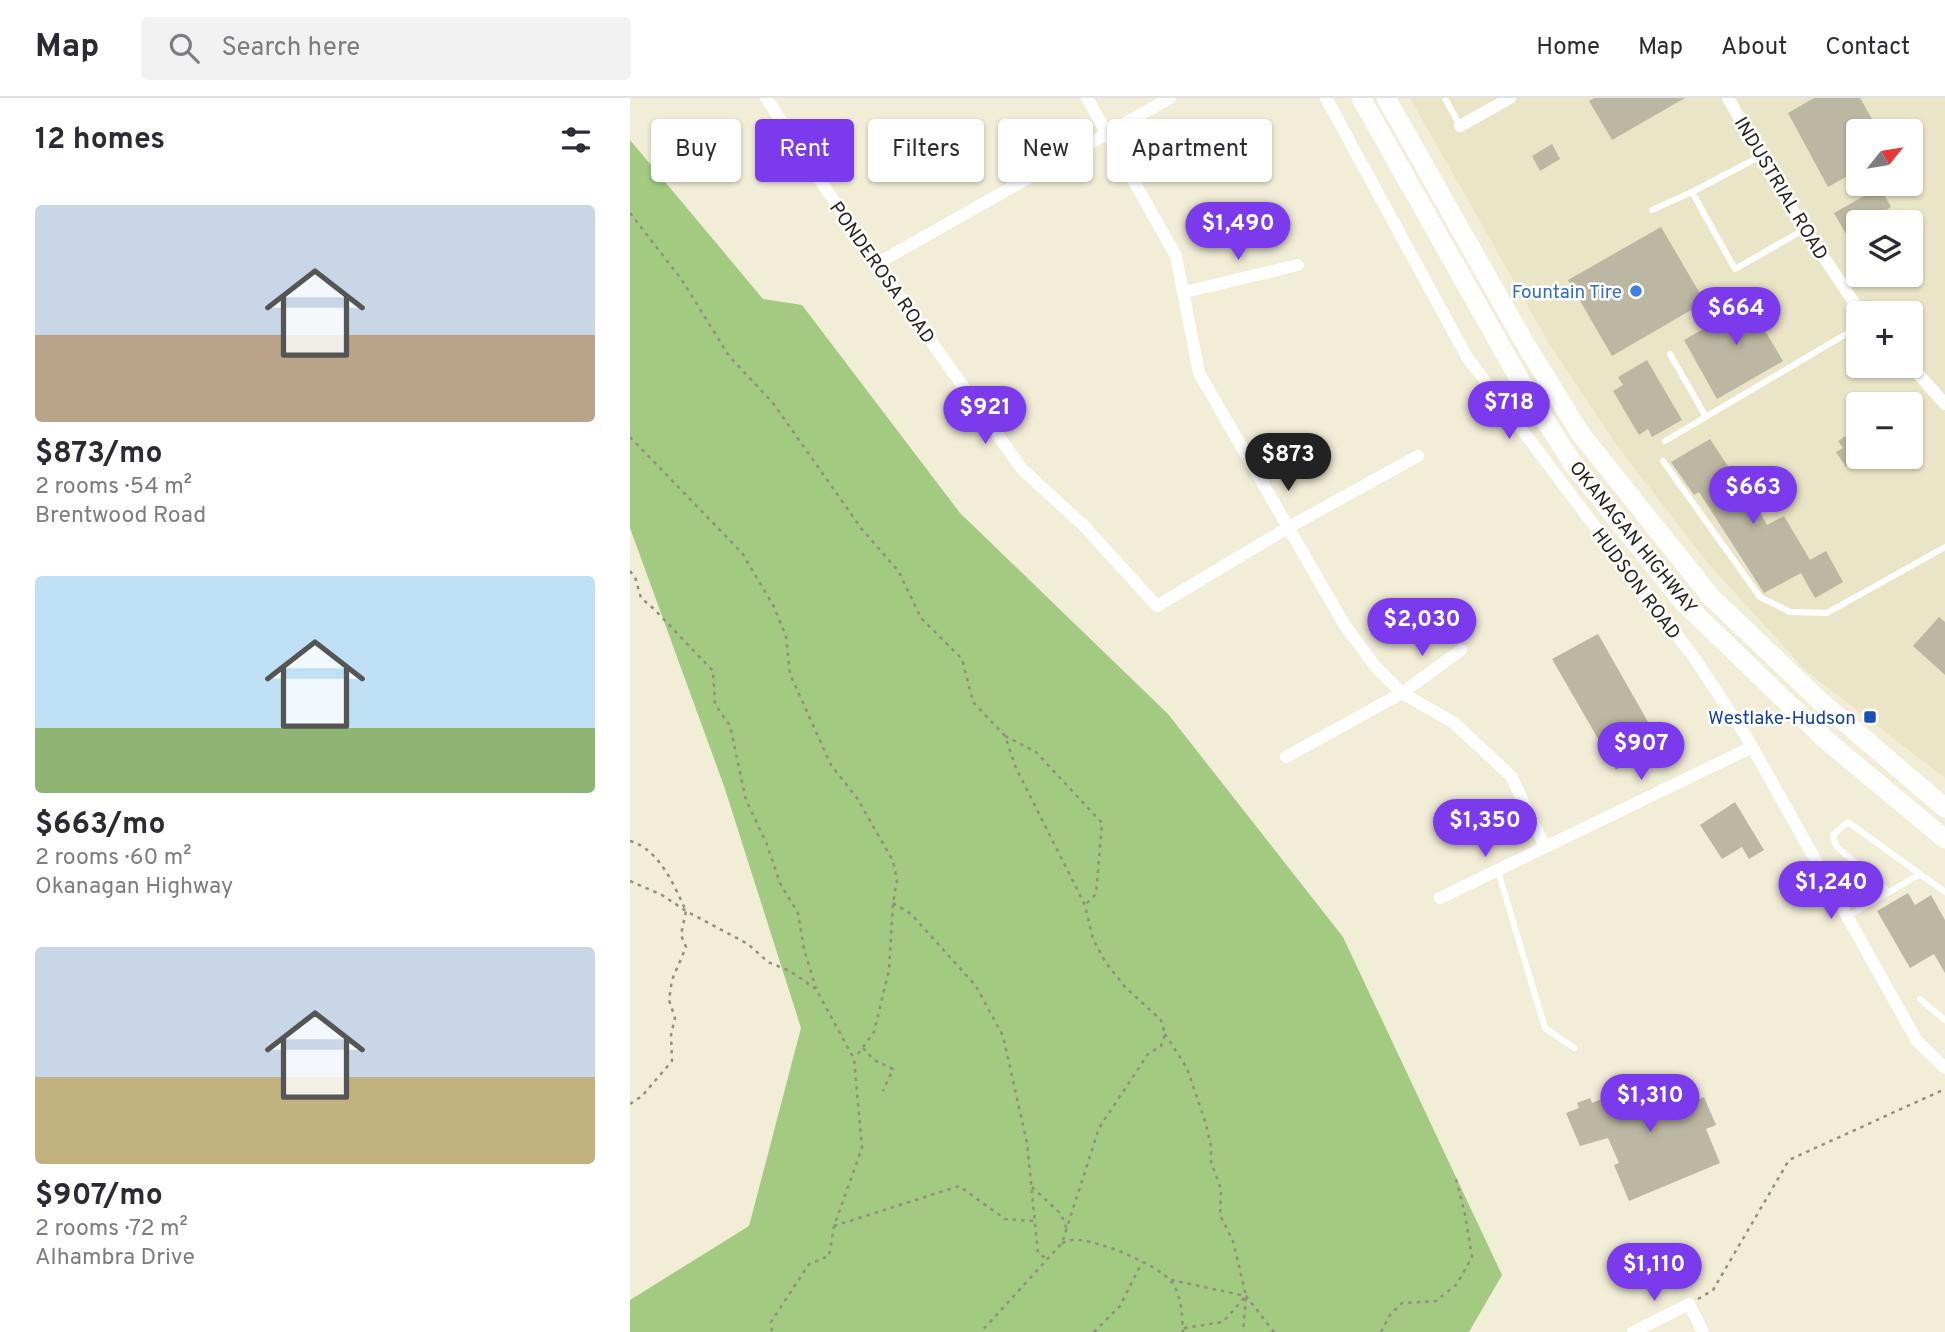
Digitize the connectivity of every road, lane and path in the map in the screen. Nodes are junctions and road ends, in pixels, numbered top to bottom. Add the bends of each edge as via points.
1 (766, 98) edge
2 (1087, 98) edge
3 (1170, 98) edge
4 (1326, 98) edge
5 (1361, 98) edge
6 (1386, 98) edge
7 (1445, 98) edge
8 (1510, 98) edge
9 (1728, 98) edge
10 (1133, 119) edge
11 (1460, 126) joint
12 (1107, 134) joint
13 (1761, 156) junction
14 (1134, 182) edge
15 (1692, 192) junction
16 (1652, 210) dead end
17 (630, 213) edge
18 (1805, 229) junction
19 (876, 264) junction
20 (1298, 265) dead end
21 (1185, 292) junction
22 (1853, 301) edge
23 (1846, 334) edge
24 (1670, 354) dead end
25 (1922, 378) edge
26 (1945, 404) edge
27 (1706, 418) junction
28 (630, 437) edge
29 (1665, 442) dead end
30 (1418, 456) dead end
31 (1663, 461) dead end
32 (1289, 527) junction
33 (1945, 547) edge
34 (630, 571) edge
35 (1461, 650) dead end
36 (1402, 693) junction
37 (1005, 736) junction
38 (1752, 747) junction
39 (1286, 757) dead end
40 (1945, 808) edge
41 (1945, 839) edge
42 (630, 841) edge
43 (1545, 847) junction
44 (1498, 872) junction
45 (1920, 874) junction
46 (630, 881) edge
47 (1889, 892) junction
48 (1945, 892) edge
49 (1440, 898) dead end
50 (893, 903) junction
51 (1085, 905) junction
52 (686, 911) junction
53 (1847, 917) junction
54 (816, 989) junction
55 (1920, 999) dead end
56 (1945, 1020) edge
57 (1165, 1034) junction
58 (863, 1048) junction
59 (1574, 1048) dead end
60 (854, 1059) junction
61 (1945, 1068) edge
62 (1945, 1089) edge
63 (883, 1091) dead end
64 (630, 1104) edge
65 (1457, 1179) dead end
66 (1030, 1185) junction
67 (1033, 1221) junction
68 (834, 1226) junction
69 (1067, 1230) junction
70 (1062, 1242) junction
71 (1048, 1259) junction
72 (1142, 1262) junction
73 (1171, 1280) junction
74 (1246, 1296) junction
75 (1689, 1304) junction
76 (1183, 1330) edge
77 (772, 1332) edge
78 (981, 1332) edge
79 (1094, 1332) edge
80 (1243, 1332) edge
81 (1274, 1332) edge
82 (1381, 1332) edge
83 (1633, 1332) edge
84 (1703, 1332) edge

1 - 19 street, PONDEROSA ROAD
2 - 12 street
3 - 10 street
4 - 38 street, HUDSON ROAD via 1467,357 1695,659
5 - 41 highway, OKANAGAN HIGHWAY via 1521,382 1573,464 1684,603 1826,740
6 - 40 highway, OKANAGAN HIGHWAY via 1523,340 1580,433 1611,473 1710,597 1820,701
7 - 11 lane
8 - 11 street
9 - 13 street, INDUSTRIAL ROAD
12 - 19 street
13 - 15 lane
13 - 18 street, INDUSTRIAL ROAD
14 - 21 street via 1176,256
15 - 16 lane
15 - 18 lane via 1735,269
17 - 37 path via 682,280 729,356 773,403 861,528 899,572 921,618 962,659 973,702
18 - 22 street, INDUSTRIAL ROAD
19 - 32 street, PONDEROSA ROAD via 1022,469 1084,526 1157,606
20 - 21 street
21 - 32 street via 1199,373
23 - 27 lane
24 - 27 lane
25 - 26 street
27 - 29 lane
28 - 50 path via 742,553 773,605 786,636 790,674 831,765 857,798 893,861 897,880
30 - 32 street
31 - 33 lane via 1760,597 1790,612 1827,613
32 - 36 street via 1344,624
34 - 54 path via 641,598 713,671 715,704 730,726 746,800 780,883 798,913
35 - 36 street
36 - 39 street
36 - 43 street via 1454,723 1511,776
37 - 51 path via 1016,768
37 - 51 path via 1036,752 1102,822 1097,894
38 - 43 street
38 - 53 street, HUDSON ROAD
42 - 52 path via 661,864
43 - 44 street
44 - 49 street
44 - 59 lane via 1545,1028
45 - 47 lane
45 - 47 lane via 1848,822 1833,835 1836,846
45 - 48 lane
46 - 52 path
47 - 53 lane
50 - 58 path via 889,970 874,1032
50 - 66 path via 911,914 976,986 1003,1036 1027,1143
51 - 57 path via 1093,939 1106,963 1161,1020
52 - 54 path via 748,944 768,962
52 - 64 path via 681,935 686,947 669,1000 675,1017 672,1061
53 - 61 street, HUDSON ROAD via 1916,1041
54 - 60 path
55 - 56 lane
57 - 69 path via 1161,1046 1148,1054 1099,1128
57 - 74 path via 1187,1068 1205,1121 1211,1162 1221,1189 1220,1215 1233,1241
58 - 60 path
58 - 63 path via 874,1060 893,1069
60 - 68 path via 862,1148
62 - 75 path via 1789,1160 1713,1290
65 - 82 path via 1472,1257 1457,1283 1436,1301 1402,1303
66 - 67 path
66 - 69 path via 1060,1214
67 - 68 path via 1005,1219 959,1186
67 - 71 path via 1038,1253
68 - 77 path via 829,1256 809,1264 771,1322
69 - 70 path
70 - 71 path
70 - 72 path via 1076,1239
71 - 78 path
72 - 73 path
72 - 79 path via 1120,1306
73 - 74 path
73 - 76 path via 1182,1307
74 - 76 path via 1223,1322
74 - 80 path
74 - 81 path
75 - 83 street
75 - 84 street

